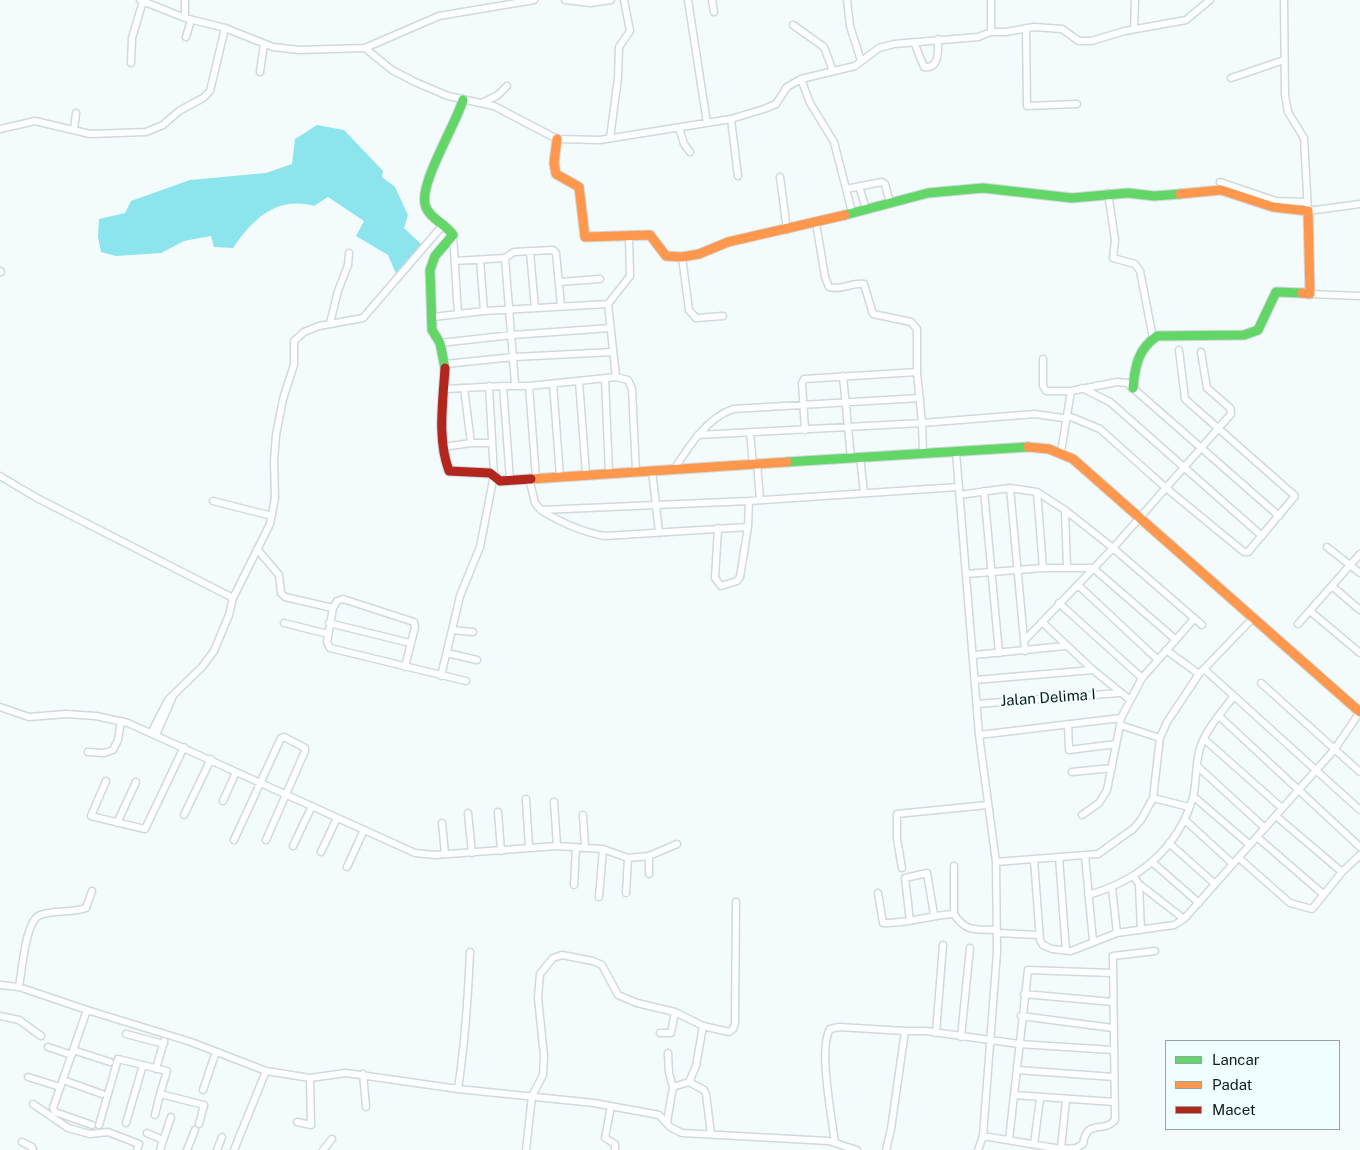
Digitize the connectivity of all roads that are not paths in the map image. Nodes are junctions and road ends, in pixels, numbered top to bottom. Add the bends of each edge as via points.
1 (142, 0) edge
2 (185, 0) edge
3 (484, 0) edge
4 (534, 0) edge
5 (565, 0) edge
6 (611, 0) edge
7 (624, 0) edge
8 (688, 0) edge
9 (712, 0) edge
10 (847, 0) edge
11 (991, 0) edge
12 (1135, 0) edge
13 (1210, 0) edge
14 (1284, 0) edge
15 (485, 9) junction
16 (714, 12) dead end
17 (188, 19) junction
18 (793, 24) dead end
19 (226, 28) junction
20 (1026, 28) junction
21 (1134, 29) junction
22 (991, 32) junction
23 (186, 37) dead end
24 (938, 40) junction
25 (914, 42) junction
26 (264, 44) junction
27 (365, 48) junction
28 (1284, 60) junction
29 (861, 61) junction
30 (131, 62) dead end
31 (833, 71) junction
32 (260, 72) dead end
33 (1231, 78) dead end
34 (801, 79) junction
35 (507, 86) dead end
36 (463, 100) junction
37 (482, 103) junction
38 (1077, 104) dead end
39 (76, 113) dead end
40 (731, 119) junction
41 (707, 123) junction
42 (679, 128) junction
43 (0, 129) edge
44 (74, 130) junction
45 (610, 138) junction
46 (558, 139) junction
47 (690, 152) dead end
48 (738, 176) dead end
49 (780, 177) dead end
50 (1220, 182) dead end
51 (859, 186) junction
52 (846, 189) junction
53 (1108, 194) junction
54 (890, 202) junction
55 (1360, 204) edge
56 (1308, 206) junction
57 (866, 208) junction
58 (852, 212) junction
59 (816, 223) junction
60 (443, 225) junction
61 (787, 230) junction
62 (453, 235) junction
63 (629, 236) junction
64 (530, 252) junction
65 (349, 254) dead end
66 (682, 257) junction
67 (505, 258) junction
68 (480, 260) junction
69 (455, 261) junction
70 (600, 279) dead end
71 (559, 282) junction
72 (1310, 294) junction
73 (1360, 296) edge
74 (608, 304) junction
75 (561, 306) junction
76 (535, 308) junction
77 (510, 310) junction
78 (484, 311) junction
79 (458, 314) junction
80 (723, 316) dead end
81 (433, 317) junction
82 (330, 322) junction
83 (610, 328) junction
84 (512, 335) junction
85 (1153, 338) junction
86 (440, 343) junction
87 (1179, 350) dead end
88 (613, 352) junction
89 (1201, 352) dead end
90 (514, 357) junction
91 (1043, 359) dead end
92 (445, 364) junction
93 (917, 372) junction
94 (843, 376) junction
95 (616, 377) junction
96 (605, 379) junction
97 (579, 381) junction
98 (515, 384) junction
99 (553, 384) junction
100 (489, 386) junction
101 (503, 386) junction
102 (529, 386) junction
103 (464, 388) junction
104 (1082, 388) junction
105 (1134, 388) junction
106 (445, 389) junction
107 (1071, 391) junction
108 (920, 398) junction
109 (846, 401) junction
110 (803, 404) junction
111 (1066, 418) junction
112 (922, 423) junction
113 (848, 427) junction
114 (805, 430) junction
115 (1218, 430) junction
116 (750, 433) junction
117 (698, 435) junction
118 (471, 443) junction
119 (492, 444) junction
120 (443, 447) junction
121 (1201, 450) junction
122 (956, 452) junction
123 (1061, 452) junction
124 (923, 454) junction
125 (855, 458) junction
126 (755, 463) junction
127 (1185, 467) junction
128 (675, 468) junction
129 (636, 470) junction
130 (652, 470) junction
131 (609, 473) junction
132 (586, 474) junction
133 (494, 475) junction
134 (0, 476) edge
135 (560, 476) junction
136 (532, 478) junction
137 (510, 480) junction
138 (958, 487) junction
139 (1010, 488) junction
140 (1166, 488) junction
141 (984, 491) junction
142 (1037, 492) junction
143 (864, 493) junction
144 (959, 495) junction
145 (760, 500) junction
146 (213, 501) dead end
147 (748, 501) junction
148 (658, 506) junction
149 (541, 510) junction
150 (1065, 510) junction
151 (272, 516) junction
152 (1279, 516) junction
153 (1140, 517) junction
154 (748, 527) junction
155 (718, 528) junction
156 (659, 534) junction
157 (1262, 536) junction
158 (1327, 547) dead end
159 (257, 549) junction
160 (1114, 549) junction
161 (1360, 554) edge
162 (1350, 565) junction
163 (1067, 567) junction
164 (1043, 568) junction
165 (1093, 568) junction
166 (1017, 570) junction
167 (991, 573) junction
168 (1360, 573) edge
169 (966, 574) junction
170 (1078, 585) junction
171 (1332, 586) junction
172 (233, 598) junction
173 (1059, 604) junction
174 (333, 608) junction
175 (1360, 610) edge
176 (1310, 611) junction
177 (1254, 617) junction
178 (1194, 619) junction
179 (1042, 622) junction
180 (284, 623) dead end
181 (330, 624) junction
182 (1298, 624) dead end
183 (1202, 625) dead end
184 (452, 630) junction
185 (472, 632) dead end
186 (328, 634) junction
187 (1175, 638) junction
188 (1024, 641) junction
189 (410, 643) junction
190 (1065, 646) junction
191 (1166, 650) junction
192 (1025, 651) junction
193 (447, 653) junction
194 (999, 653) junction
195 (1360, 653) edge
196 (974, 655) junction
197 (1157, 659) junction
198 (476, 660) dead end
199 (405, 667) junction
200 (1092, 670) junction
201 (1202, 671) junction
202 (441, 676) junction
203 (1142, 678) junction
204 (975, 680) junction
205 (466, 681) dead end
206 (1261, 682) dead end
207 (1119, 692) junction
208 (1234, 696) junction
209 (1129, 699) junction
210 (977, 704) junction
211 (0, 707) edge
212 (1360, 711) edge
213 (1220, 716) junction
214 (121, 721) junction
215 (1120, 722) junction
216 (1068, 724) junction
217 (154, 734) junction
218 (979, 735) junction
219 (1160, 738) junction
220 (1204, 739) junction
221 (1116, 744) junction
222 (184, 746) junction
223 (1334, 750) junction
224 (88, 752) dead end
225 (210, 759) junction
226 (1197, 766) junction
227 (1112, 768) junction
228 (1316, 770) junction
229 (236, 772) junction
230 (1072, 772) dead end
231 (1360, 772) edge
232 (106, 781) dead end
233 (136, 782) dead end
234 (262, 784) junction
235 (1297, 790) junction
236 (286, 795) junction
237 (1193, 796) junction
238 (1153, 798) junction
239 (526, 799) dead end
240 (223, 801) dead end
241 (554, 802) dead end
242 (987, 805) junction
243 (312, 806) junction
244 (1189, 807) junction
245 (1282, 808) junction
246 (1360, 810) edge
247 (468, 812) dead end
248 (498, 812) dead end
249 (1082, 814) dead end
250 (184, 815) dead end
251 (583, 815) dead end
252 (1276, 816) junction
253 (337, 818) junction
254 (1185, 820) junction
255 (117, 823) junction
256 (442, 823) dead end
257 (1265, 828) junction
258 (364, 830) junction
259 (1257, 837) junction
260 (234, 840) dead end
261 (266, 840) dead end
262 (1170, 843) junction
263 (677, 844) dead end
264 (1250, 845) junction
265 (293, 846) dead end
266 (557, 846) junction
267 (528, 847) junction
268 (576, 847) junction
269 (585, 847) junction
270 (1360, 847) edge
271 (603, 849) junction
272 (501, 851) junction
273 (321, 852) dead end
274 (472, 853) junction
275 (445, 854) junction
276 (1360, 855) edge
277 (649, 856) junction
278 (1085, 856) junction
279 (1059, 857) junction
280 (628, 858) junction
281 (1239, 858) junction
282 (1034, 860) junction
283 (996, 862) junction
284 (1152, 862) junction
285 (1233, 864) junction
286 (954, 866) dead end
287 (347, 867) dead end
288 (902, 868) dead end
289 (1342, 872) junction
290 (649, 874) dead end
291 (1133, 876) junction
292 (574, 884) dead end
293 (1139, 884) junction
294 (1215, 884) junction
295 (1112, 888) junction
296 (92, 891) dead end
297 (626, 893) dead end
298 (878, 893) dead end
299 (1323, 894) junction
300 (1088, 895) junction
301 (599, 897) dead end
302 (736, 902) dead end
303 (1199, 903) junction
304 (934, 914) junction
305 (954, 914) junction
306 (1184, 920) junction
307 (910, 921) junction
308 (1141, 930) junction
309 (997, 933) junction
310 (1117, 933) junction
311 (1039, 935) junction
312 (1092, 941) junction
313 (943, 945) dead end
314 (970, 948) dead end
315 (1066, 951) junction
316 (1155, 951) dead end
317 (470, 952) dead end
318 (1112, 973) junction
319 (0, 985) edge
320 (19, 988) junction
321 (1024, 994) junction
322 (1113, 1002) junction
323 (87, 1010) junction
324 (675, 1012) junction
325 (0, 1016) edge
326 (1021, 1016) junction
327 (703, 1026) junction
328 (1113, 1028) junction
329 (905, 1031) junction
330 (660, 1033) dead end
331 (126, 1034) dead end
332 (936, 1034) junction
333 (166, 1035) junction
334 (42, 1036) dead end
335 (961, 1037) junction
336 (991, 1041) junction
337 (164, 1044) junction
338 (1019, 1044) junction
339 (48, 1047) dead end
340 (1113, 1050) junction
341 (72, 1052) junction
342 (216, 1052) junction
343 (668, 1053) dead end
344 (110, 1062) dead end
345 (142, 1065) junction
346 (156, 1069) junction
347 (1016, 1070) junction
348 (266, 1072) junction
349 (363, 1074) junction
350 (28, 1077) dead end
351 (1114, 1077) junction
352 (310, 1078) junction
353 (689, 1082) junction
354 (62, 1084) junction
355 (673, 1087) junction
356 (458, 1088) junction
357 (203, 1090) dead end
358 (102, 1094) dead end
359 (160, 1094) junction
360 (1014, 1095) junction
361 (532, 1096) junction
362 (1040, 1099) junction
363 (1066, 1100) junction
364 (1115, 1102) junction
365 (32, 1104) dead end
366 (611, 1106) junction
367 (366, 1107) dead end
368 (155, 1114) dead end
369 (171, 1118) dead end
370 (297, 1122) dead end
371 (667, 1122) junction
372 (126, 1123) dead end
373 (92, 1125) dead end
374 (99, 1126) dead end
375 (148, 1133) dead end
376 (711, 1134) junction
377 (983, 1136) junction
378 (222, 1137) dead end
379 (163, 1140) junction
380 (332, 1140) dead end
381 (1009, 1140) junction
382 (22, 1142) dead end
383 (835, 1143) junction
384 (1034, 1144) junction
385 (160, 1149) edge
386 (1062, 1149) edge
387 (33, 1150) edge
388 (137, 1150) edge
389 (168, 1150) edge
390 (187, 1150) edge
391 (217, 1150) edge
392 (234, 1150) edge
393 (323, 1150) edge
394 (526, 1150) edge
395 (615, 1150) edge
396 (857, 1150) edge
397 (886, 1150) edge
398 (978, 1150) edge

1 - 17 street
1 - 30 street via 132,38
2 - 17 street
3 - 15 street
4 - 15 street
5 - 6 street via 591,3
7 - 45 street via 630,31 618,47 617,87
8 - 41 street
9 - 16 street
10 - 29 street via 850,26
11 - 22 street
12 - 21 street
13 - 21 street via 1186,20
14 - 28 street
15 - 27 street via 439,16
17 - 19 street
17 - 23 street
18 - 31 street via 824,47
19 - 26 street
19 - 44 street via 215,77 210,91 203,98 146,132 99,134
20 - 21 street via 1062,29 1076,39 1086,41
20 - 22 street
20 - 38 street via 1027,106
22 - 24 street via 978,37
24 - 25 street
24 - 25 street via 937,61 929,68 924,67
25 - 29 street via 884,46
26 - 27 street via 299,50
26 - 32 street
27 - 36 street via 392,70
28 - 33 street
28 - 56 street via 1287,108 1302,132 1305,144
29 - 31 street via 855,66
31 - 34 street
34 - 40 street via 787,86 772,106
34 - 52 street via 810,103 834,142
35 - 37 street
36 - 37 street
36 - 60 street via 456,125 425,187 427,207
37 - 46 street
39 - 44 street
40 - 41 street
40 - 48 street
41 - 42 street
42 - 45 street
42 - 47 street
43 - 44 street via 35,121
45 - 46 street
46 - 63 street via 555,170 559,178 579,187 585,237
49 - 61 street
50 - 56 street via 1276,201
51 - 52 street
51 - 54 street via 883,182
51 - 57 street
52 - 58 street
53 - 54 street via 1064,198 983,188 942,190
53 - 56 street via 1154,196 1221,190 1273,207
53 - 85 street via 1115,240 1113,258 1135,264 1140,271
54 - 57 street
55 - 56 street
56 - 72 street
57 - 58 street
58 - 59 street
59 - 61 street
59 - 93 street via 827,284 838,289 864,284 873,314 911,322 916,329
60 - 62 street
60 - 82 street via 368,314 356,321
61 - 66 street via 728,242
62 - 69 street
62 - 81 street via 430,267
63 - 66 street via 650,235 666,256
63 - 74 street via 630,276
64 - 67 street via 514,252
64 - 71 street via 555,251
64 - 76 street
65 - 82 street
66 - 80 street via 692,316
67 - 68 street
67 - 77 street
68 - 69 street
68 - 78 street
69 - 79 street
70 - 71 street
71 - 75 street
72 - 73 street
72 - 85 street via 1276,292 1258,330 1253,333
74 - 75 street
74 - 83 street
75 - 76 street
76 - 77 street
77 - 78 street
77 - 84 street
78 - 79 street
79 - 81 street
81 - 86 street via 432,330
82 - 151 street via 304,332 294,341 294,365 276,435
83 - 84 street
83 - 88 street
84 - 86 street
84 - 90 street
85 - 105 street via 1138,357
86 - 92 street
87 - 115 street via 1185,399
88 - 90 street
88 - 95 street
89 - 115 street via 1207,388 1231,411
90 - 92 street
90 - 98 street
91 - 107 street via 1044,389
92 - 106 street
93 - 94 street
93 - 108 street
94 - 109 street
94 - 110 street via 804,379
95 - 96 street
95 - 129 street via 628,380 632,390
96 - 97 street
96 - 131 street
97 - 99 street
97 - 132 street
98 - 101 street
98 - 102 street
99 - 102 street
99 - 135 street
100 - 101 street
100 - 103 street
100 - 119 street
101 - 137 street
102 - 136 street
103 - 106 street
103 - 118 street
104 - 105 street via 1122,382
104 - 107 street
104 - 127 street via 1110,402
105 - 121 street
106 - 120 street
107 - 111 street
108 - 109 street
108 - 112 street
109 - 110 street
109 - 113 street
110 - 114 street
110 - 117 street via 733,409
111 - 112 street via 1035,414
111 - 123 street
111 - 140 street via 1096,426
112 - 113 street
112 - 124 street
113 - 114 street
113 - 125 street
114 - 116 street
115 - 121 street
115 - 152 street via 1294,494 1294,499
116 - 117 street
116 - 126 street
117 - 128 street
118 - 119 street
118 - 120 street
119 - 133 street
120 - 133 street via 446,467 452,473
121 - 127 street
121 - 152 street
122 - 123 street via 1038,447
122 - 124 street
122 - 138 street
123 - 153 street
124 - 125 street
125 - 126 street
125 - 143 street
126 - 128 street
126 - 145 street
127 - 140 street
127 - 157 street
128 - 130 street
129 - 130 street
129 - 131 street
130 - 148 street
131 - 132 street
132 - 135 street
133 - 137 street via 500,481
133 - 184 street via 480,547 460,596
134 - 172 street
135 - 136 street
136 - 137 street
136 - 149 street via 535,502
138 - 143 street
138 - 144 street
139 - 141 street
139 - 142 street
139 - 166 street
140 - 153 street
140 - 157 street via 1244,552 1250,551
141 - 144 street
141 - 167 street
142 - 150 street
142 - 164 street
143 - 145 street
144 - 169 street
145 - 147 street
146 - 151 street
147 - 148 street
147 - 154 street
148 - 149 street
148 - 156 street
149 - 156 street via 562,523 592,534
150 - 160 street
150 - 163 street
151 - 159 street
152 - 157 street
153 - 160 street
153 - 177 street
154 - 155 street
154 - 155 street via 740,577 721,586 715,578
155 - 156 street
158 - 162 street
159 - 172 street
159 - 174 street via 280,575 281,593 285,597
160 - 165 street
160 - 178 street
161 - 162 street
162 - 168 street
162 - 171 street
163 - 164 street
163 - 165 street
164 - 166 street
165 - 170 street
165 - 187 street
166 - 167 street
166 - 188 street
167 - 169 street
167 - 194 street
169 - 196 street
170 - 173 street
170 - 197 street
171 - 175 street
171 - 176 street
172 - 217 street via 230,615 214,651 165,704
173 - 179 street
173 - 203 street
174 - 181 street
174 - 189 street via 344,599 410,619 415,627
176 - 182 street
176 - 195 street
177 - 201 street
177 - 212 street
178 - 183 street
178 - 187 street
179 - 188 street
179 - 190 street
180 - 186 street
181 - 186 street
181 - 189 street
184 - 185 street
184 - 193 street
186 - 199 street via 330,648
187 - 191 street
188 - 192 street
189 - 199 street
190 - 192 street
190 - 200 street
191 - 197 street
191 - 201 street
192 - 194 street
193 - 198 street
193 - 202 street
194 - 196 street
196 - 204 street
197 - 203 street
199 - 202 street
200 - 204 street
200 - 207 street
201 - 208 street
201 - 219 street
202 - 205 street
203 - 209 street
204 - 210 street
206 - 223 street
207 - 209 street
207 - 210 street, Jalan Delima I
208 - 213 street
208 - 228 street
209 - 215 street
210 - 218 street
211 - 214 street via 29,717 66,714 104,716
212 - 223 street
213 - 220 street
213 - 235 street
214 - 217 street
214 - 224 street via 113,750
215 - 216 street
215 - 219 street
215 - 221 street
216 - 218 street
216 - 221 street via 1069,750
217 - 222 street
218 - 242 street
219 - 238 street
220 - 226 street
220 - 245 street
221 - 227 street
222 - 225 street
222 - 255 street via 145,829
223 - 228 street
223 - 231 street
225 - 229 street
225 - 250 street
226 - 237 street
226 - 257 street
227 - 230 street
227 - 249 street via 1105,795
228 - 235 street
228 - 246 street
229 - 234 street
229 - 240 street
232 - 255 street via 91,815
233 - 255 street
234 - 236 street
234 - 236 street via 284,737 305,749
234 - 260 street
235 - 245 street
235 - 270 street
236 - 243 street
236 - 261 street
237 - 244 street
237 - 264 street
238 - 244 street
238 - 278 street via 1141,820 1122,839 1098,854
239 - 267 street
241 - 266 street
242 - 283 street
242 - 288 street via 897,814
243 - 253 street
243 - 265 street
244 - 254 street
245 - 252 street
247 - 274 street
248 - 272 street
251 - 269 street
252 - 257 street
252 - 289 street
253 - 258 street
253 - 273 street
254 - 262 street
254 - 285 street
256 - 275 street
257 - 259 street
258 - 275 street via 415,853
258 - 287 street
259 - 264 street
259 - 299 street
262 - 284 street
262 - 294 street
263 - 277 street
264 - 281 street
266 - 267 street
266 - 268 street
267 - 272 street
268 - 269 street
268 - 292 street
269 - 271 street
271 - 280 street
271 - 301 street
272 - 274 street
274 - 275 street
276 - 289 street
277 - 280 street
277 - 290 street
278 - 279 street
278 - 300 street
279 - 282 street
279 - 315 street
280 - 297 street
281 - 285 street
281 - 299 street via 1290,903 1312,909
282 - 283 street
282 - 311 street
283 - 309 street
284 - 291 street
284 - 303 street
285 - 294 street
286 - 305 street
289 - 299 street
291 - 293 street
291 - 295 street
293 - 306 street
293 - 308 street
294 - 303 street
295 - 300 street
295 - 310 street
296 - 320 street via 86,908 40,915 33,920
298 - 307 street via 883,923
300 - 312 street
302 - 327 street via 735,1023 729,1032
303 - 306 street
304 - 305 street
304 - 307 street
304 - 307 street via 927,873 905,878
305 - 309 street via 960,924 971,929
306 - 308 street via 1174,925
308 - 310 street
309 - 311 street
309 - 336 street
310 - 312 street
311 - 315 street via 1043,945
312 - 315 street
313 - 332 street
314 - 335 street
316 - 318 street via 1114,956
317 - 356 street via 466,1038
318 - 321 street via 1031,968 1026,974
318 - 322 street
319 - 320 street
320 - 323 street
321 - 322 street
321 - 326 street
322 - 328 street
323 - 333 street
323 - 341 street
324 - 327 street
324 - 330 street via 671,1034
324 - 361 street via 618,995 602,965 593,961 562,955 553,958 540,974 538,998 543,1075
325 - 334 street via 18,1020
326 - 328 street
326 - 338 street
327 - 353 street
328 - 340 street
329 - 332 street
329 - 383 street via 839,1027 830,1029 826,1035
329 - 397 street
331 - 337 street
332 - 335 street
333 - 337 street
333 - 342 street
335 - 336 street
336 - 338 street
336 - 377 street
337 - 346 street
338 - 340 street
338 - 347 street
339 - 341 street
340 - 351 street
341 - 344 street
341 - 354 street
342 - 348 street
342 - 357 street
343 - 355 street
345 - 346 street
345 - 372 street
345 - 374 street via 118,1059
346 - 359 street via 167,1072
347 - 351 street
347 - 360 street
348 - 352 street
348 - 392 street
349 - 352 street
349 - 356 street
349 - 367 street
350 - 354 street
351 - 364 street
352 - 370 street via 311,1124
353 - 355 street
353 - 376 street via 706,1094
354 - 358 street
354 - 373 street via 54,1112
355 - 371 street
356 - 361 street
359 - 368 street
359 - 390 street via 204,1105
360 - 362 street
360 - 381 street
361 - 366 street
361 - 394 street
362 - 363 street
362 - 384 street
363 - 364 street
363 - 386 street
364 - 386 street via 1115,1120 1111,1124 1089,1129 1084,1134 1083,1144
365 - 388 street via 68,1128 90,1134 108,1132 139,1144
366 - 371 street via 659,1116
366 - 395 street via 605,1138 614,1144
369 - 379 street
371 - 376 street via 678,1132
375 - 379 street
376 - 383 street
377 - 381 street
377 - 398 street
378 - 391 street
379 - 385 street
380 - 393 street
381 - 384 street
382 - 387 street
383 - 396 street
384 - 386 street
385 - 389 street

